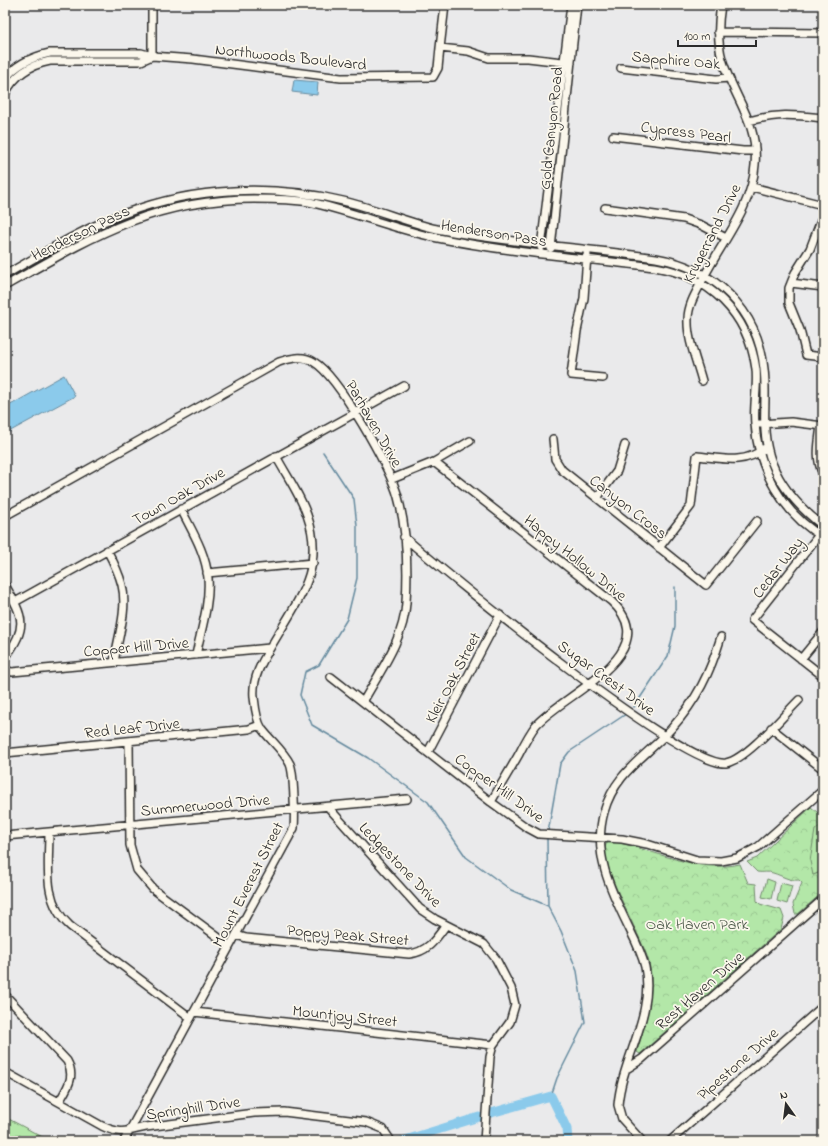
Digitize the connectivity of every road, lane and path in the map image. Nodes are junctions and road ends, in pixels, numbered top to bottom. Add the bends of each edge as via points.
1 (152, 5) edge
2 (445, 5) edge
3 (571, 5) edge
4 (577, 5) edge
5 (721, 5) edge
6 (718, 32) junction
7 (823, 33) edge
8 (440, 48) junction
9 (87, 53) junction
10 (152, 56) junction
11 (87, 61) junction
12 (568, 63) junction
13 (621, 68) dead end
14 (729, 78) junction
15 (5, 79) edge
16 (5, 94) edge
17 (823, 118) edge
18 (749, 120) junction
19 (612, 136) dead end
20 (755, 151) junction
21 (752, 187) junction
22 (202, 193) junction
23 (206, 202) junction
24 (823, 205) edge
25 (605, 208) dead end
26 (823, 215) edge
27 (110, 219) junction
28 (113, 228) junction
29 (726, 238) junction
30 (542, 243) junction
31 (551, 244) junction
32 (588, 249) junction
33 (540, 253) junction
34 (550, 254) junction
35 (587, 258) junction
36 (28, 262) junction
37 (33, 270) junction
38 (704, 274) junction
39 (5, 275) edge
40 (701, 283) junction
41 (791, 284) junction
42 (5, 286) edge
43 (823, 287) edge
44 (823, 357) edge
45 (603, 378) dead end
46 (702, 381) dead end
47 (404, 386) dead end
48 (354, 412) junction
49 (763, 423) junction
50 (755, 424) junction
51 (822, 426) edge
52 (553, 439) dead end
53 (470, 441) dead end
54 (767, 445) junction
55 (625, 446) dead end
56 (760, 452) junction
57 (276, 456) junction
58 (434, 462) junction
59 (823, 474) edge
60 (392, 479) junction
61 (597, 498) junction
62 (181, 509) junction
63 (5, 516) edge
64 (757, 521) dead end
65 (823, 526) edge
66 (822, 534) edge
67 (404, 537) junction
68 (659, 548) junction
69 (107, 550) junction
70 (313, 564) junction
71 (207, 573) junction
72 (5, 585) edge
73 (15, 602) junction
74 (500, 615) junction
75 (823, 632) edge
76 (721, 637) dead end
77 (270, 648) junction
78 (196, 655) junction
79 (5, 658) edge
80 (801, 659) junction
81 (114, 662) junction
82 (5, 670) edge
83 (823, 676) edge
84 (331, 677) dead end
85 (590, 685) junction
86 (799, 700) dead end
87 (363, 702) junction
88 (260, 725) junction
89 (771, 728) junction
90 (665, 736) junction
91 (129, 741) junction
92 (428, 752) junction
93 (5, 753) edge
94 (823, 769) edge
95 (823, 790) edge
96 (407, 799) dead end
97 (491, 802) junction
98 (328, 807) junction
99 (293, 810) junction
100 (129, 825) junction
101 (49, 832) junction
102 (5, 836) edge
103 (601, 837) junction
104 (823, 899) edge
105 (446, 924) junction
106 (236, 935) junction
107 (230, 946) junction
108 (5, 995) edge
109 (823, 1006) edge
110 (193, 1015) junction
111 (493, 1045) junction
112 (628, 1068) junction
113 (5, 1072) edge
114 (60, 1102) junction
115 (129, 1132) junction
116 (124, 1141) edge
117 (391, 1141) edge
118 (484, 1141) edge
119 (642, 1141) edge
120 (670, 1141) edge

1 - 10 street
2 - 8 street, Northwoods Boulevard
3 - 12 street, Gold Canyon Road
4 - 12 street, Gold Canyon Road
5 - 6 street, Krugerrand Drive
6 - 7 street
6 - 14 street, Krugerrand Drive via 720,52
8 - 10 street, Northwoods Boulevard via 437,72 428,78 350,79
8 - 12 street via 468,51 490,58 528,58
9 - 10 street, Northwoods Boulevard via 141,53
9 - 11 street
9 - 15 street, Northwoods Boulevard via 40,55 21,63
10 - 11 street, Northwoods Boulevard via 141,61
11 - 16 street, Northwoods Boulevard via 50,61 35,64 17,76
12 - 30 street, Gold Canyon Road
12 - 31 street, Gold Canyon Road
13 - 14 street, Sapphire Oak via 716,79
14 - 18 street, Krugerrand Drive
17 - 18 street via 784,114
18 - 20 street, Krugerrand Drive
19 - 20 street, Cypress Pearl
20 - 21 street, Krugerrand Drive
21 - 24 street
21 - 29 street, Krugerrand Drive via 744,208
22 - 23 street
22 - 27 street, Henderson Pass via 148,205
22 - 30 street, Henderson Pass via 300,193 344,201 436,228 492,238
23 - 28 street, Henderson Pass via 153,213
23 - 33 street, Henderson Pass via 272,199 306,202 434,237
25 - 29 street via 684,219
26 - 41 street via 810,249
27 - 28 street
27 - 36 street, Henderson Pass
28 - 37 street, Henderson Pass
29 - 38 street, Krugerrand Drive
30 - 31 street, Henderson Pass
30 - 33 street, Gold Canyon Road
31 - 32 street, Henderson Pass
31 - 34 street, Gold Canyon Road
32 - 35 street
32 - 38 street, Henderson Pass via 669,260
33 - 34 street, Henderson Pass
34 - 35 street, Henderson Pass
35 - 40 street, Henderson Pass via 667,269
35 - 45 street via 584,298 571,374
36 - 37 street
36 - 39 street, Henderson Pass
37 - 42 street, Henderson Pass
38 - 40 street, Krugerrand Drive
38 - 49 street, Henderson Pass via 726,290 742,310 755,333 764,369
40 - 46 street, Krugerrand Drive via 690,306 688,320
40 - 50 street, Henderson Pass via 719,296 735,315 747,336 756,370
41 - 43 street
41 - 44 street via 788,294 806,355
47 - 48 street, Town Oak Drive
48 - 57 street, Town Oak Drive
48 - 60 street, Parhaven Drive
48 - 63 street, Parhaven Drive via 335,381 315,362 300,358 286,359
49 - 50 street
49 - 51 street via 791,422
49 - 54 street, Henderson Pass
50 - 56 street, Henderson Pass
51 - 59 street via 818,459
52 - 61 street, Canyon Cross via 555,459 559,467
53 - 58 street
54 - 56 street
54 - 65 street, Henderson Pass via 772,463 784,485 801,508
55 - 61 street via 617,470
56 - 66 street, Henderson Pass via 769,477 785,502 800,519
56 - 68 street via 738,460 697,456 691,506
57 - 62 street, Town Oak Drive
57 - 70 street, Mount Everest Street via 307,515 313,534
58 - 60 street
58 - 85 street, Happy Hollow Drive via 611,601 624,615 628,629 620,653
60 - 67 street, Parhaven Drive via 398,497
61 - 68 street, Canyon Cross
62 - 69 street, Town Oak Drive
62 - 71 street via 198,542
64 - 68 street, Canyon Cross via 706,585
66 - 80 street, Cedar Way via 752,620
67 - 74 street, Sugar Crest Drive
67 - 87 street, Parhaven Drive via 406,602 402,625 395,644
69 - 73 street, Town Oak Drive
69 - 81 street via 120,576 124,592
70 - 71 street
70 - 77 street, Mount Everest Street via 303,591
71 - 78 street via 207,597
72 - 73 street
73 - 79 street via 21,632
74 - 85 street, Sugar Crest Drive
74 - 92 street, Kleir Oak Street
75 - 80 street
76 - 90 street via 707,678
77 - 78 street, Copper Hill Drive
77 - 88 street, Mount Everest Street via 259,668 254,685
78 - 81 street, Copper Hill Drive
80 - 83 street
81 - 82 street, Copper Hill Drive via 12,672
84 - 87 street, Copper Hill Drive
85 - 90 street, Sugar Crest Drive
85 - 97 street, Happy Hollow Drive via 537,724
86 - 89 street, Sugar Crest Drive
87 - 92 street, Copper Hill Drive
88 - 91 street, Red Leaf Drive via 249,730
88 - 99 street, Mount Everest Street via 290,764
89 - 90 street, Sugar Crest Drive via 739,758 725,763 704,758
89 - 94 street
90 - 103 street via 629,767 614,788 604,811
91 - 93 street, Red Leaf Drive
91 - 100 street
92 - 97 street, Copper Hill Drive
95 - 103 street, Copper Hill Drive via 758,846 744,855 729,860 697,860 647,844
96 - 98 street, Summerwood Drive
97 - 103 street, Copper Hill Drive via 539,834
98 - 99 street, Summerwood Drive
98 - 105 street, Ledgestone Drive via 420,909
99 - 100 street, Summerwood Drive
99 - 106 street, Mount Everest Street via 293,830
100 - 101 street, Summerwood Drive
100 - 107 street via 133,860 144,879 153,889
101 - 102 street, Summerwood Drive
101 - 110 street via 49,889 61,918
103 - 112 street via 606,878 640,953 646,974 647,990 643,1014
104 - 112 street, Rest Haven Drive via 642,1059
105 - 106 street, Poppy Peak Street via 429,947 416,954
105 - 111 street, Ledgestone Drive via 476,938 491,951 511,988 515,1005 514,1014
106 - 107 street, Mount Everest Street
107 - 110 street, Mount Everest Street
108 - 114 street via 71,1067 71,1080
109 - 120 street, Pipestone Drive
110 - 111 street, Mountjoy Street
110 - 115 street, Mount Everest Street
111 - 118 street, Ledgestone Drive
112 - 119 street via 619,1099 619,1110 622,1119
113 - 114 street, Springhill Drive
114 - 115 street, Springhill Drive via 108,1129
115 - 116 street, Mount Everest Street
115 - 117 street, Springhill Drive via 146,1127 254,1113 284,1112 378,1125

